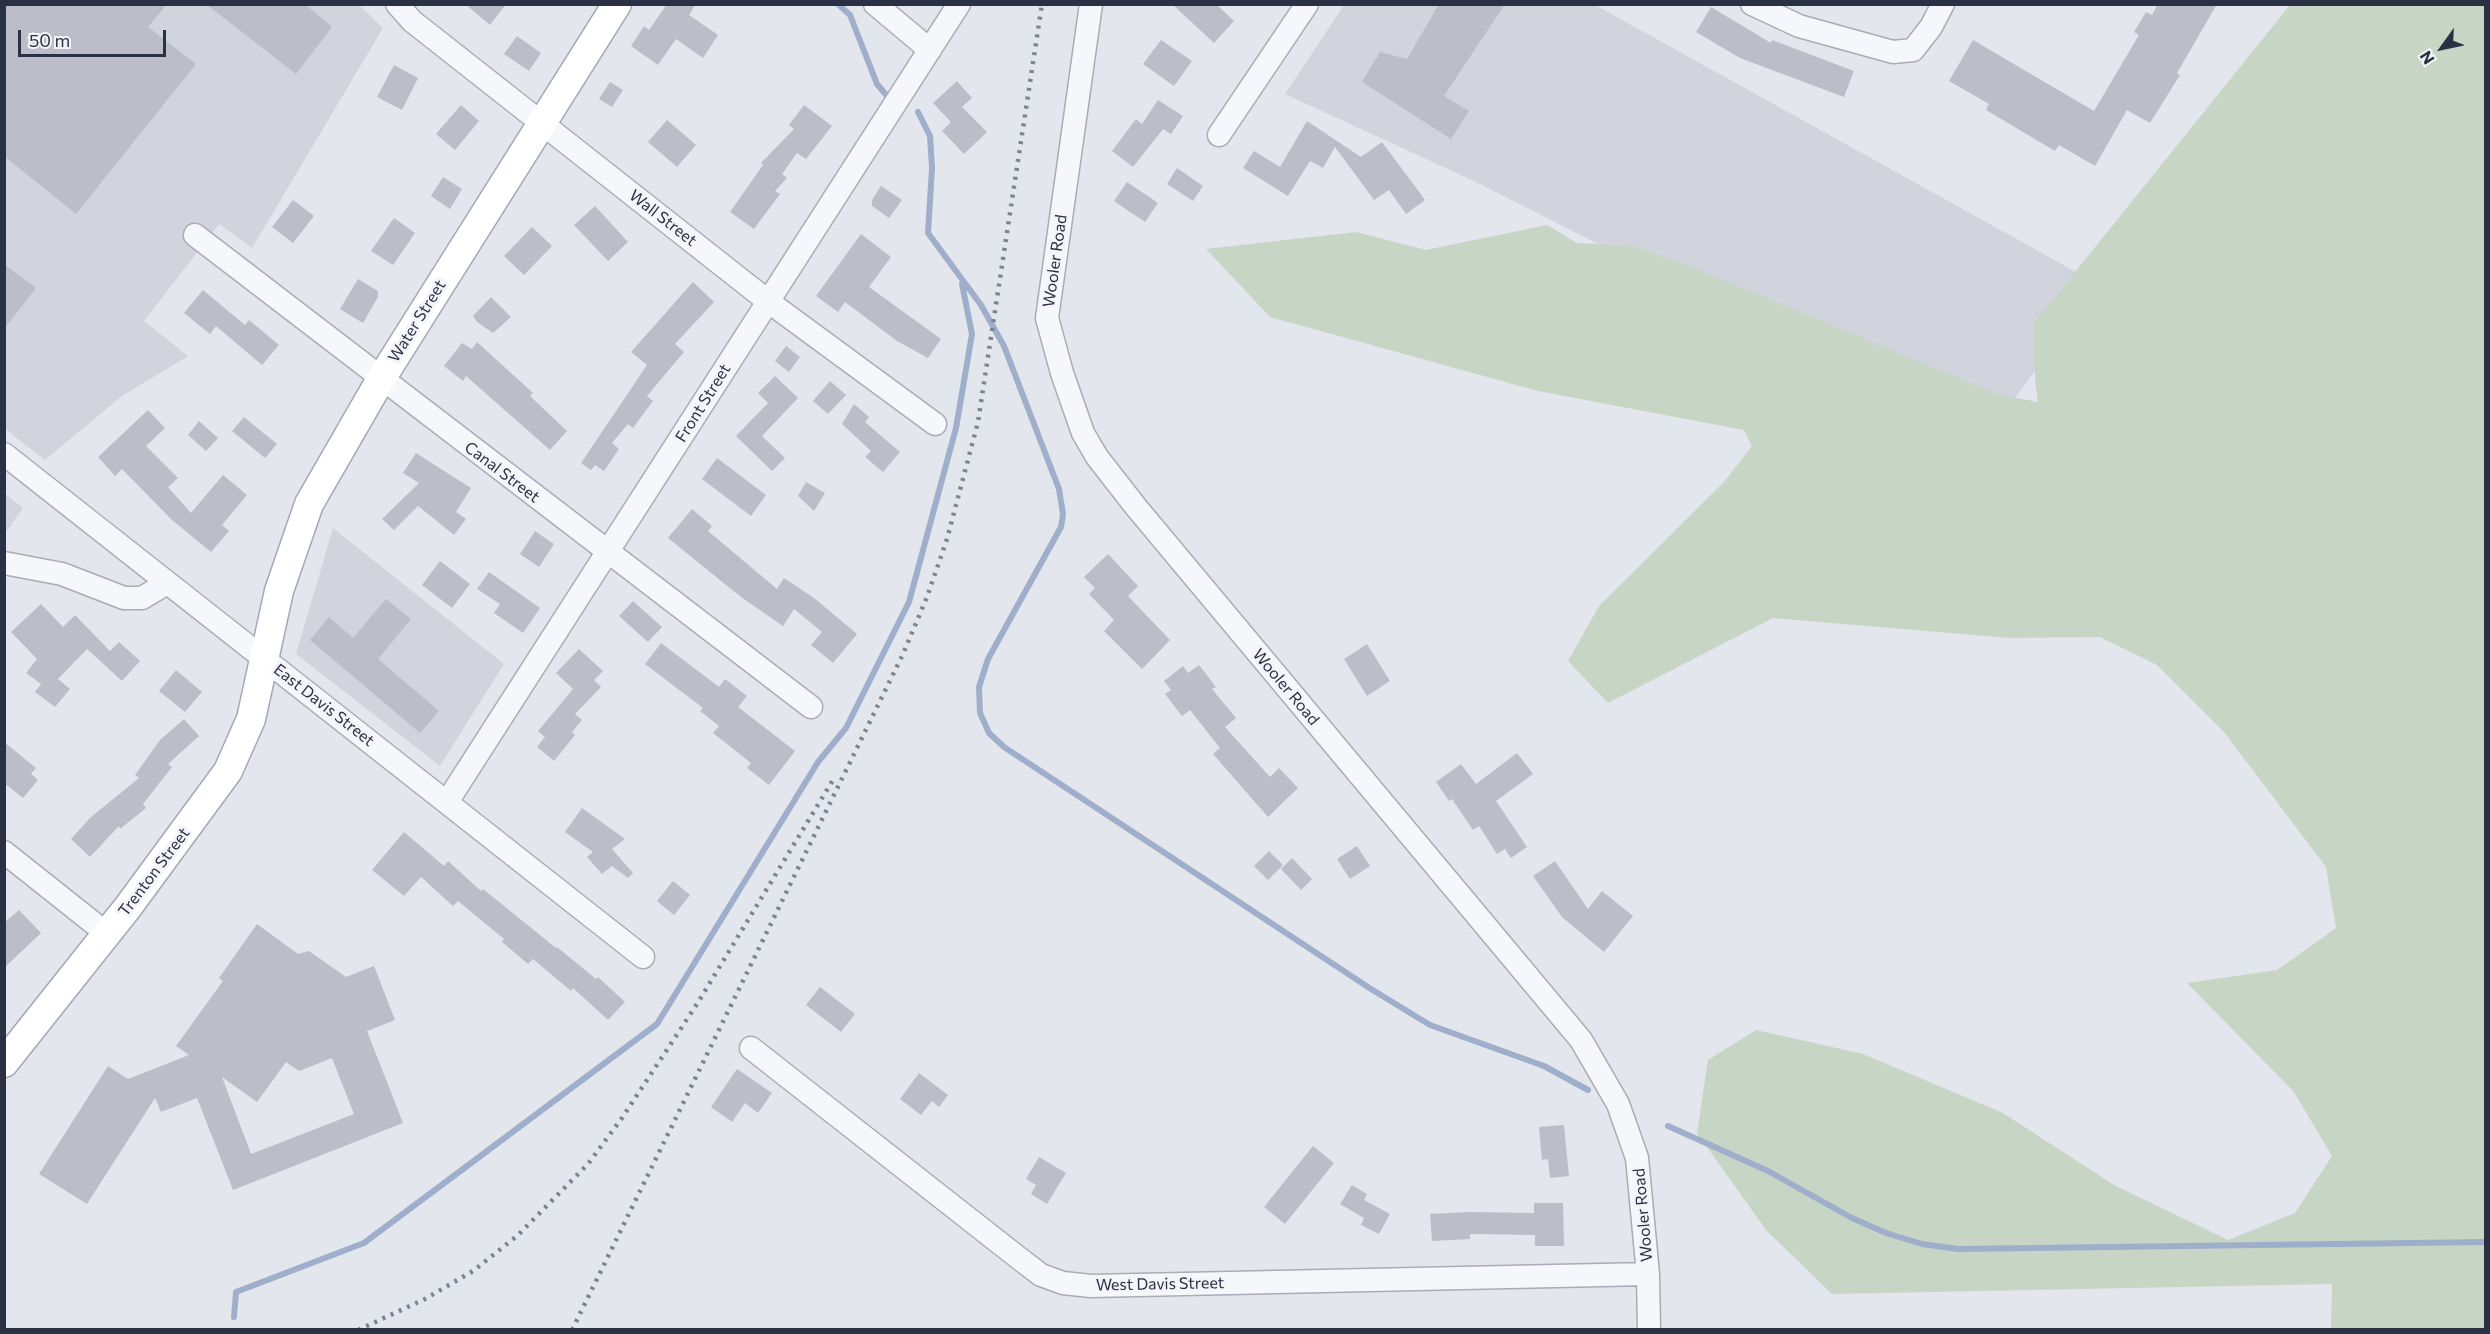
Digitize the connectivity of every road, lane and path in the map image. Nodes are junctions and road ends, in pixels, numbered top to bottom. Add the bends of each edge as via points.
1 (398, 4) edge
2 (617, 4) edge
3 (875, 4) edge
4 (959, 4) edge
5 (1091, 4) edge
6 (1307, 4) edge
7 (1752, 4) edge
8 (1943, 4) edge
9 (930, 50) junction
10 (542, 122) junction
11 (1219, 135) dead end
12 (195, 235) dead end
13 (768, 302) junction
14 (381, 379) junction
15 (935, 424) dead end
16 (4, 454) edge
17 (609, 553) junction
18 (4, 563) edge
19 (167, 583) junction
20 (266, 661) junction
21 (811, 707) dead end
22 (447, 802) junction
23 (4, 852) edge
24 (106, 933) junction
25 (643, 957) dead end
26 (751, 1048) dead end
27 (9, 1051) edge
28 (1648, 1274) junction
29 (1649, 1329) edge

1 - 10 street, Wall Street via 412,21
2 - 10 main road, Water Street
3 - 9 street
4 - 9 street, Front Street
5 - 28 street, Wooler Road via 1047,318 1083,433 1136,507 1581,1040 1614,1096 1637,1158
6 - 11 street
7 - 8 street via 1799,26 1893,52 1913,50
9 - 13 street, Front Street
10 - 13 street, Wall Street
10 - 14 main road, Water Street
12 - 14 street, Canal Street
13 - 15 street, Wall Street
13 - 17 street, Front Street
14 - 17 street, Canal Street
14 - 20 main road, Water Street via 309,504 279,591
16 - 19 street, East Davis Street
17 - 21 street, Canal Street
17 - 22 street, Front Street
18 - 19 street via 62,574 124,598 142,598
19 - 20 street, East Davis Street
20 - 22 street, East Davis Street
20 - 24 main road, Trenton Street via 251,719 228,771
22 - 25 street, East Davis Street
23 - 24 street
24 - 27 main road, Trenton Street
26 - 28 street, West Davis Street via 1041,1275 1063,1283 1103,1286
28 - 29 street, Wooler Road

